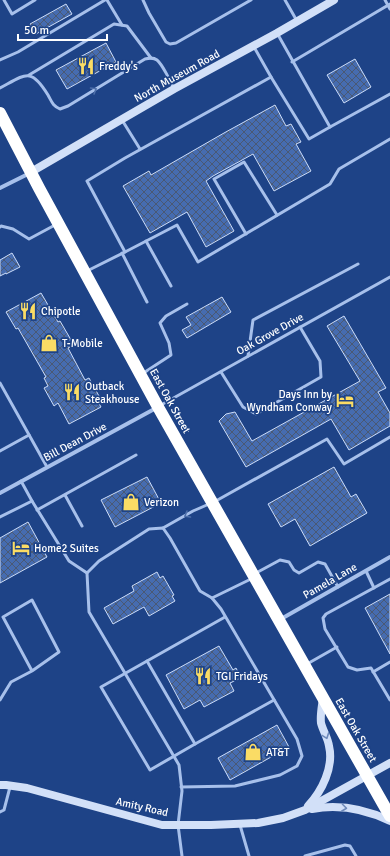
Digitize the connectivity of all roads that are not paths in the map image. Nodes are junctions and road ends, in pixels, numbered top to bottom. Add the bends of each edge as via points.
1 (4, 0) edge
2 (35, 0) edge
3 (106, 0) edge
4 (143, 0) edge
5 (251, 0) edge
6 (285, 0) edge
7 (334, 0) edge
8 (385, 0) edge
9 (389, 7) edge
10 (297, 21) junction
11 (122, 25) junction
12 (277, 33) junction
13 (253, 46) junction
14 (152, 58) junction
15 (0, 60) edge
16 (292, 62) junction
17 (27, 76) junction
18 (271, 77) junction
19 (0, 88) edge
20 (174, 89) junction
21 (390, 94) edge
22 (0, 113) edge
23 (122, 120) junction
24 (330, 127) junction
25 (390, 139) edge
26 (140, 149) junction
27 (31, 172) junction
28 (0, 188) edge
29 (277, 215) junction
30 (59, 224) junction
31 (0, 227) edge
32 (246, 234) junction
33 (146, 241) junction
34 (123, 252) junction
35 (358, 264) dead end
36 (85, 272) junction
37 (390, 277) edge
38 (171, 286) dead end
39 (147, 302) dead end
40 (187, 304) dead end
41 (300, 327) junction
42 (248, 356) junction
43 (221, 372) junction
44 (140, 375) junction
45 (0, 383) edge
46 (158, 407) junction
47 (29, 435) junction
48 (390, 437) edge
49 (0, 451) edge
50 (136, 455) dead end
51 (47, 467) junction
52 (21, 481) junction
53 (0, 493) edge
54 (65, 495) junction
55 (32, 501) junction
56 (212, 503) junction
57 (38, 510) junction
58 (0, 517) edge
59 (82, 526) dead end
60 (163, 528) junction
61 (390, 557) edge
62 (366, 571) junction
63 (87, 573) junction
64 (254, 576) junction
65 (390, 579) edge
66 (338, 587) junction
67 (374, 588) junction
68 (212, 598) junction
69 (225, 617) junction
70 (279, 621) junction
71 (336, 647) junction
72 (147, 661) junction
73 (390, 662) edge
74 (304, 665) junction
75 (32, 671) junction
76 (373, 672) junction
77 (125, 673) junction
78 (323, 698) junction
79 (0, 700) edge
80 (274, 700) junction
81 (390, 700) edge
82 (195, 744) junction
83 (173, 756) junction
84 (390, 763) edge
85 (368, 776) junction
86 (0, 785) edge
87 (11, 786) junction
88 (181, 786) junction
89 (305, 810) junction
90 (0, 812) edge
91 (390, 816) edge
92 (390, 821) edge
93 (239, 823) junction
94 (178, 825) junction
95 (319, 852) junction
96 (182, 856) edge
97 (249, 856) edge
98 (304, 856) edge
99 (321, 856) edge
100 (356, 856) edge

1 - 2 lane via 12,14
3 - 11 lane
3 - 15 lane
4 - 5 lane via 166,42 170,44
6 - 10 lane
7 - 10 street, North Museum Road
8 - 9 lane
9 - 16 lane
10 - 12 street, North Museum Road
11 - 14 lane via 127,26
11 - 17 lane via 114,24
12 - 13 street, North Museum Road
12 - 16 lane
13 - 18 lane
13 - 20 street, North Museum Road
17 -> 14 lane via 36,78 54,106 60,109 145,59
14 - 20 lane via 161,64
16 - 24 lane
17 - 19 lane
18 - 24 lane via 309,139
18 - 26 lane
20 - 23 street, North Museum Road
21 - 24 lane
22 - 27 highway, East Oak Street
23 - 26 lane
23 - 27 street, North Museum Road
25 - 29 lane via 339,169 330,184
26 - 34 lane via 87,181
27 - 28 street
27 - 30 highway, East Oak Street
29 - 32 lane
29 - 32 lane via 244,162 214,179
30 - 31 lane via 29,239 13,229
30 - 36 highway, East Oak Street
32 - 33 lane via 198,262 177,225
33 - 34 lane
33 - 38 lane
34 - 36 lane
34 - 39 lane
35 - 42 lane via 253,320
36 - 44 highway, East Oak Street
37 - 41 lane, Oak Grove Drive
40 - 44 lane via 166,316 160,323 171,355
41 - 42 lane, Oak Grove Drive
41 - 43 lane via 320,361 321,377 256,414 243,407
42 - 43 lane, Oak Grove Drive
43 - 46 lane, Oak Grove Drive
44 - 46 highway, East Oak Street
45 - 47 lane
46 - 51 street, Bill Dean Drive
46 - 56 highway, East Oak Street
47 - 49 lane
47 - 51 lane
48 - 56 lane via 344,464 328,439
50 - 54 lane
51 - 52 street, Bill Dean Drive
52 - 53 street, Bill Dean Drive
52 - 55 lane
54 - 57 lane
54 - 59 lane
55 - 57 lane
55 - 58 lane
56 -> 60 lane
56 - 64 highway, East Oak Street
57 - 63 lane via 69,561
60 - 63 lane via 149,529 99,561
60 - 68 lane via 200,591
61 - 62 street, Pamela Lane
62 - 66 street, Pamela Lane
62 - 67 lane
63 - 77 lane via 89,612
64 - 66 lane via 280,560 289,562 294,570 300,573 318,562 325,564
64 - 68 lane
64 - 70 highway, East Oak Street
65 - 67 lane
66 - 70 street, Pamela Lane
67 - 71 lane via 323,618 325,629
68 - 69 lane
69 - 72 lane
69 - 80 lane
70 - 74 highway, East Oak Street
71 - 74 lane
71 - 76 lane via 348,667 357,670 371,668
72 - 77 lane
72 - 82 lane
73 - 76 lane
74 - 78 highway, East Oak Street
75 - 75 lane via 59,652 32,600 3,617
75 - 79 lane via 11,682
76 - 81 lane
77 - 83 lane
77 - 83 lane via 101,687 108,700 150,770
78 - 85 highway, East Oak Street
78 -> 89 street, East Oak Street via 321,723 330,747 330,760 324,781
80 - 82 lane
80 - 88 lane via 297,739 302,756 297,766 280,776 235,786
82 - 83 lane
83 - 88 lane via 179,766
84 - 85 street, Amity Road
85 - 89 street, Amity Road
85 - 91 highway, East Oak Street
86 - 87 street, Amity Road
87 - 90 lane via 4,810
87 - 94 street, Amity Road via 27,788 162,825
88 - 94 lane
89 -> 92 street, Amity Road via 348,808
89 - 93 street, Amity Road via 258,823
93 - 94 street, Amity Road
93 - 97 lane
94 - 96 lane
95 - 98 lane
95 - 99 lane
95 - 100 lane via 345,844 350,846

